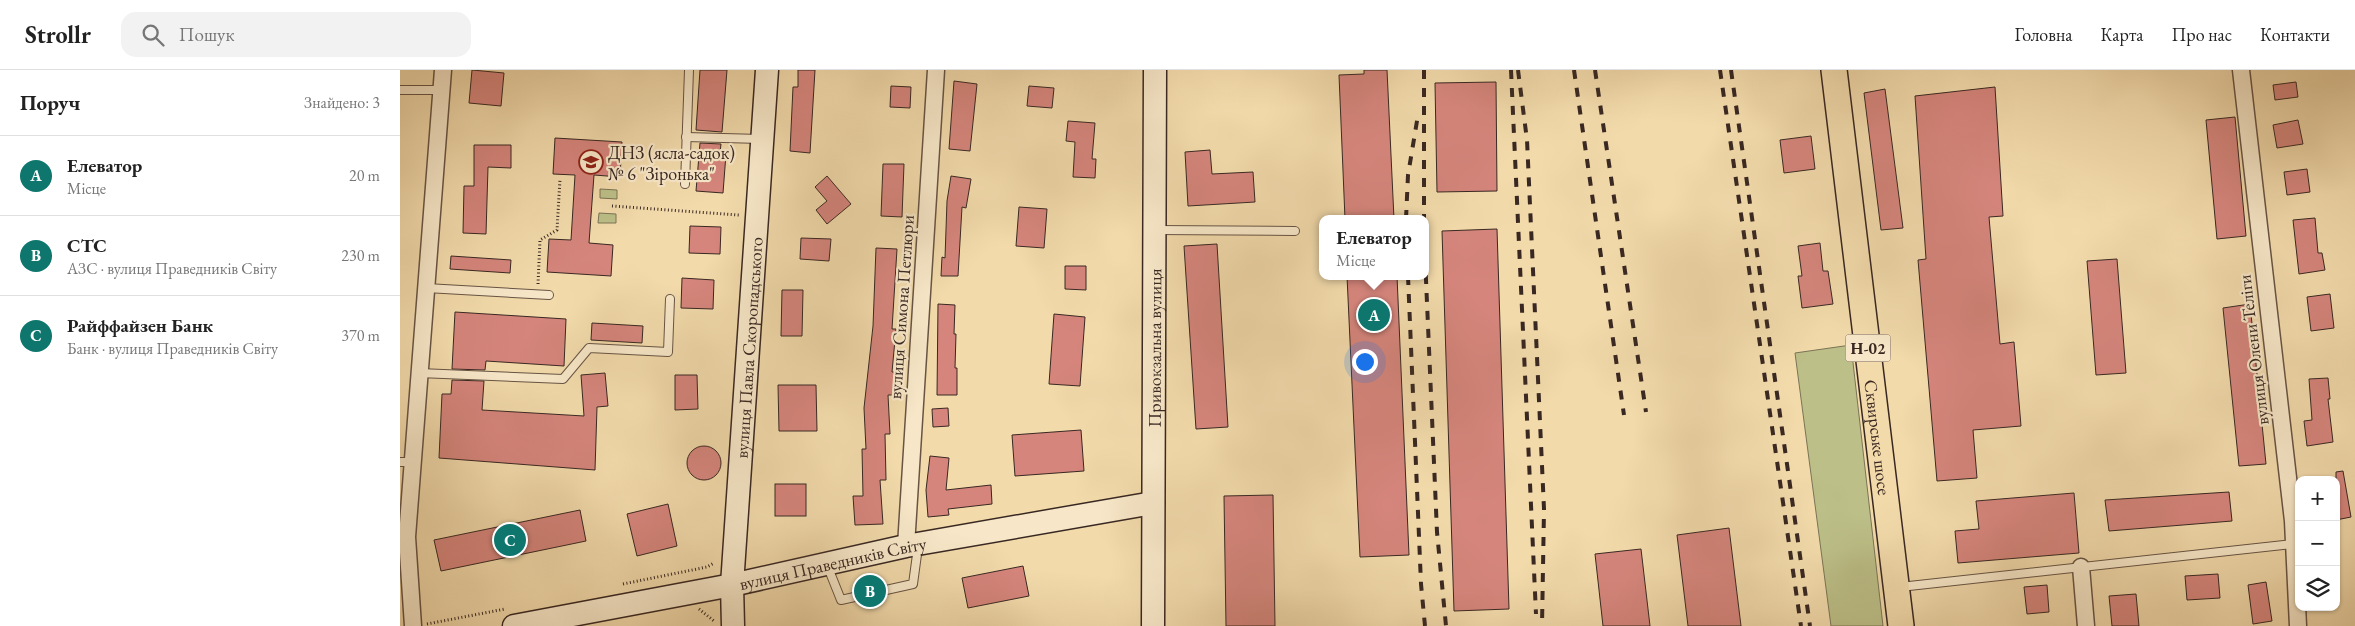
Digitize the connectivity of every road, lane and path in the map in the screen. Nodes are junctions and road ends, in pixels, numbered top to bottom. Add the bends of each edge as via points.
1 (443, 70) edge
2 (689, 70) edge
3 (767, 70) edge
4 (936, 70) edge
5 (1155, 70) edge
6 (1834, 70) edge
7 (2241, 70) edge
8 (400, 90) edge
9 (442, 90) junction
10 (686, 137) junction
11 (763, 139) junction
12 (560, 179) dead end
13 (685, 184) dead end
14 (612, 206) dead end
15 (757, 217) junction
16 (1154, 230) junction
17 (1295, 231) dead end
18 (426, 288) junction
19 (538, 294) junction
20 (549, 295) dead end
21 (670, 299) dead end
22 (419, 373) junction
23 (406, 462) edge
24 (1153, 503) junction
25 (404, 537) edge
26 (2293, 544) junction
27 (912, 545) junction
28 (826, 564) junction
29 (2081, 567) junction
30 (732, 585) junction
31 (1896, 587) junction
32 (413, 626) edge
33 (514, 626) edge
34 (734, 626) edge
35 (1153, 626) edge
36 (1901, 626) edge
37 (2086, 626) edge
38 (2298, 626) edge

1 - 9 street
2 - 10 lane
3 - 11 street, вулиця Павла Скоропадського
4 - 27 street, вулиця Симона Петлюри
5 - 16 street, Привокзальна вулиця
6 - 31 main road, Сквирське шосе / Н-02
7 - 26 street, вулиця Олени Теліги via 2293,521
8 - 9 lane
9 - 18 street
10 - 11 lane
10 - 13 lane
11 - 15 street, вулиця Павла Скоропадського
12 - 19 path via 556,230 540,240
14 - 15 path
15 - 30 street, вулиця Павла Скоропадського
16 - 17 lane
16 - 24 street, Привокзальна вулиця
18 - 19 lane
18 - 22 street
19 - 20 lane
21 - 22 lane via 668,352 589,348 563,379
22 - 23 street
23 - 25 street
24 - 27 street, вулиця Праведників Світу
24 - 35 street, Привокзальна вулиця
25 - 32 street
26 - 29 lane
26 - 38 street, вулиця Олени Теліги
27 - 28 street, вулиця Праведників Світу
27 - 28 lane via 913,584 841,600
28 - 30 street, вулиця Праведників Світу
29 - 31 lane
29 - 37 street
30 - 33 street, вулиця Праведників Світу
30 - 34 street, вулиця Павла Скоропадського
31 - 36 main road, Сквирське шосе / Н-02

